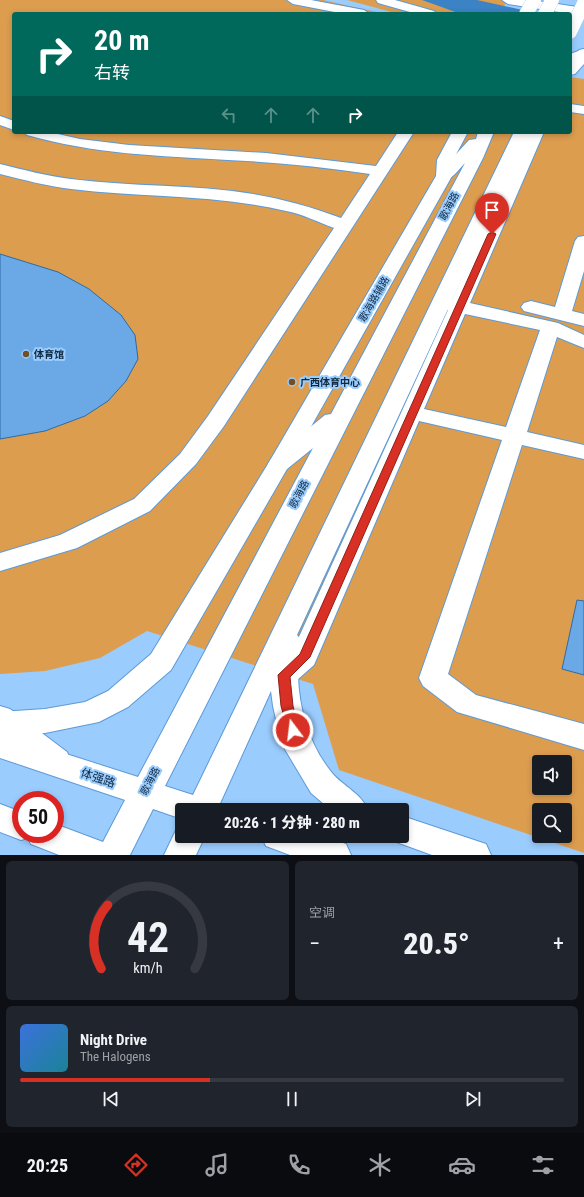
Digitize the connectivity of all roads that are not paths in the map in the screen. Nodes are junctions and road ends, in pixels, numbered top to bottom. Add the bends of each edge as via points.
1 (293, 0) edge
2 (382, 0) edge
3 (508, 0) edge
4 (534, 0) edge
5 (552, 0) edge
6 (584, 3) edge
7 (354, 12) edge
8 (423, 12) edge
9 (527, 12) edge
10 (546, 12) edge
11 (584, 12) edge
12 (572, 28) edge
13 (572, 49) edge
14 (580, 55) edge
15 (572, 68) edge
16 (572, 98) edge
17 (584, 100) edge
18 (572, 108) edge
19 (584, 110) edge
20 (0, 120) edge
21 (12, 125) edge
22 (41, 134) edge
23 (405, 134) edge
24 (459, 134) edge
25 (483, 134) edge
26 (484, 134) edge
27 (521, 134) edge
28 (535, 134) edge
29 (0, 169) edge
30 (379, 171) junction
31 (444, 176) junction
32 (345, 226) junction
33 (584, 241) edge
34 (454, 298) junction
35 (584, 320) edge
36 (557, 321) junction
37 (584, 342) edge
38 (413, 413) junction
39 (340, 414) junction
40 (515, 436) junction
41 (584, 452) edge
42 (279, 464) junction
43 (0, 562) edge
44 (295, 614) junction
45 (284, 675) junction
46 (252, 704) junction
47 (2, 728) edge
48 (584, 738) edge
49 (144, 794) junction
50 (205, 803) edge
51 (345, 803) edge
52 (175, 804) edge
53 (0, 818) edge
54 (12, 823) edge
55 (409, 832) edge
56 (64, 842) edge
57 (186, 843) edge
58 (298, 843) edge
59 (99, 855) edge
60 (112, 855) edge
61 (180, 855) edge
62 (335, 855) edge
63 (475, 855) edge

1 - 7 main road
2 - 8 main road
3 - 11 main road
4 - 9 main road, bridge
5 - 10 main road, bridge
6 - 12 main road, bridge
13 - 14 main road
14 - 15 main road
16 - 17 main road
18 - 19 main road
20 - 21 main road
22 - 30 main road via 90,145 152,152 269,158
23 - 30 main road
24 - 31 main road, 歌海路辅路 via 445,160
25 - 31 main road
26 - 39 main road, 歌海路 via 475,158
27 - 34 main road
28 - 34 main road
29 - 32 main road via 48,180 101,187 253,200 316,214
30 - 32 main road
31 - 42 main road, 歌海路辅路
32 - 43 main road via 202,442 142,505 68,542
33 - 36 main road
34 - 36 main road
34 - 38 main road
34 - 44 main road
35 - 36 main road
36 - 37 main road
36 - 40 main road
38 - 40 main road
38 - 45 main road via 304,657
39 - 42 main road
39 - 49 main road, 歌海路
40 - 41 main road
40 - 48 main road via 433,678 467,704
42 - 47 main road, 歌海路辅路 via 161,662 118,699 89,713
44 - 45 main road
44 - 46 main road
45 - 46 main road
45 - 51 main road via 287,706 296,742 322,783
46 - 50 main road
47 - 49 main road, 体强路 via 61,766
49 - 52 main road, 体强路
49 - 60 main road, 歌海路
53 - 54 main road
55 - 63 main road
56 - 59 main road
57 - 61 main road
58 - 62 main road

